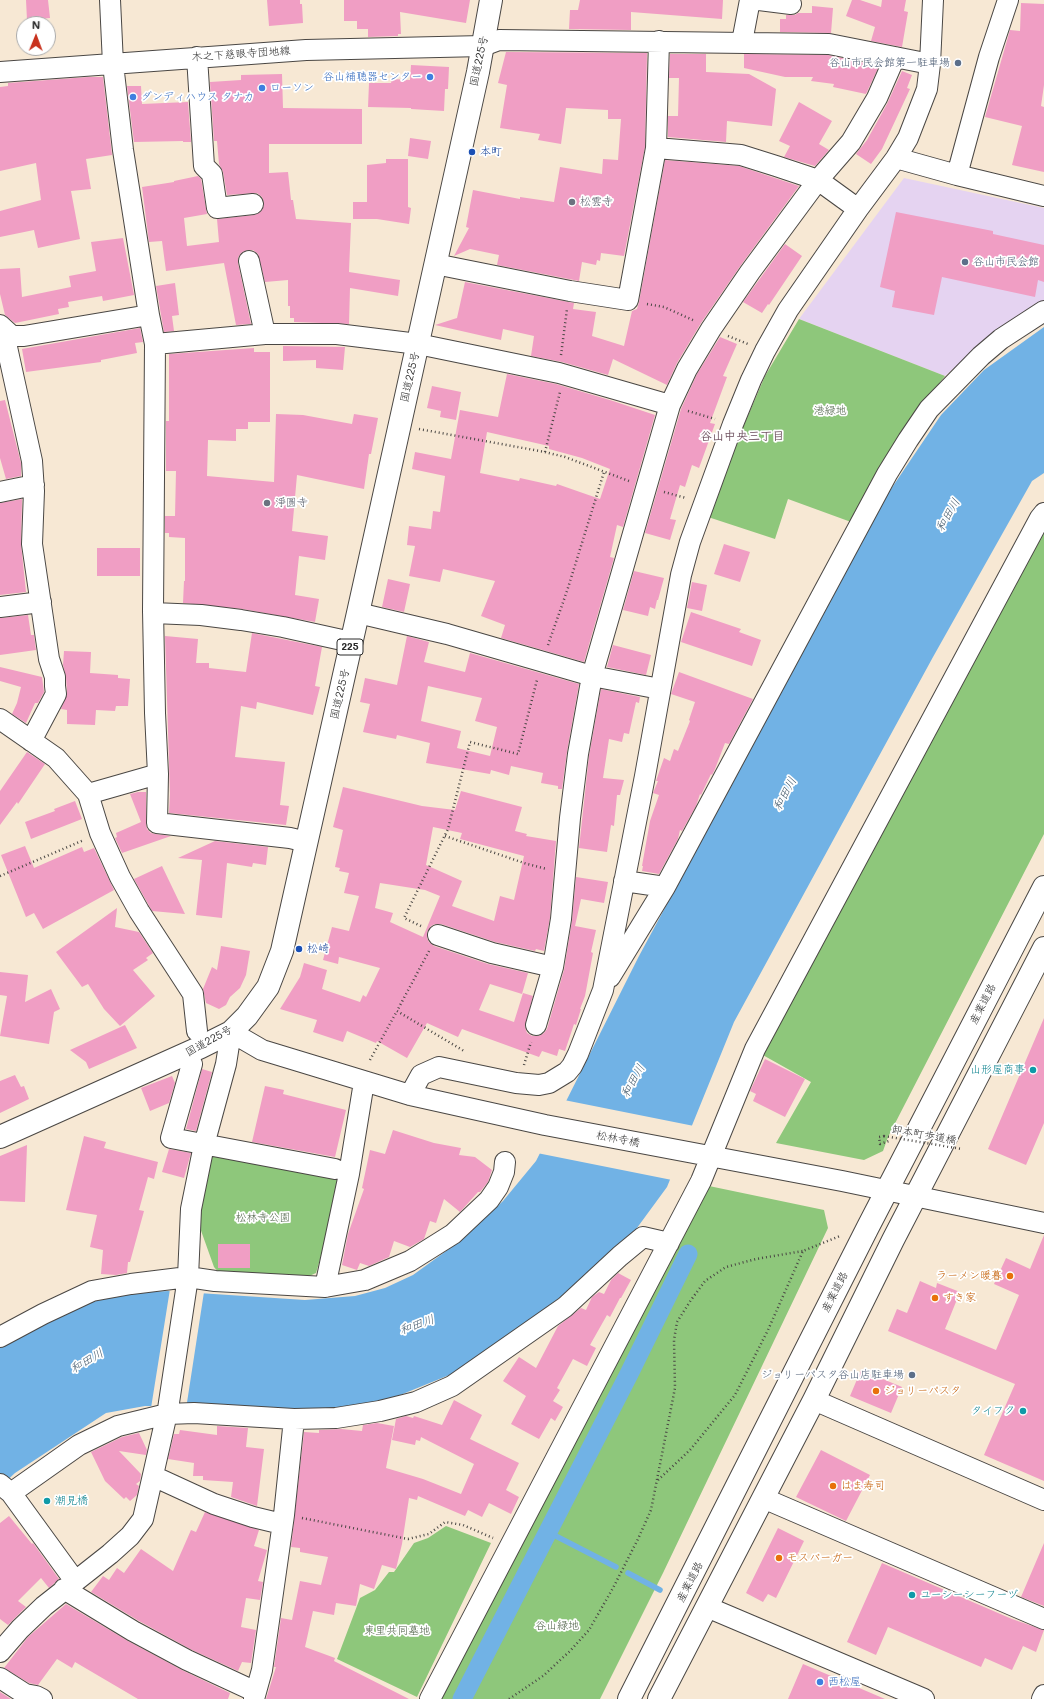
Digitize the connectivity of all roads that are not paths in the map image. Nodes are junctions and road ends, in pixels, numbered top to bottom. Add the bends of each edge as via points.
1 (110, 0) edge
2 (491, 0) edge
3 (750, 0) edge
4 (759, 0) edge
5 (933, 0) edge
6 (1008, 0) edge
7 (791, 4) dead end
8 (659, 41) junction
9 (742, 42) junction
10 (483, 46) junction
11 (197, 57) junction
12 (895, 57) junction
13 (113, 64) junction
14 (930, 64) junction
15 (0, 72) edge
16 (656, 148) junction
17 (896, 158) junction
18 (957, 175) junction
19 (818, 180) junction
20 (1044, 196) edge
21 (253, 204) dead end
22 (858, 208) junction
23 (249, 261) dead end
24 (435, 264) junction
25 (1044, 311) edge
26 (148, 315) junction
27 (2, 327) edge
28 (266, 334) junction
29 (155, 344) junction
30 (418, 344) junction
31 (670, 405) junction
32 (34, 485) junction
33 (0, 492) edge
34 (1044, 513) edge
35 (41, 602) junction
36 (0, 608) edge
37 (153, 613) junction
38 (358, 613) junction
39 (351, 642) junction
40 (592, 676) junction
41 (660, 689) junction
42 (0, 719) edge
43 (31, 741) junction
44 (158, 774) junction
45 (88, 794) junction
46 (307, 842) junction
47 (624, 881) junction
48 (665, 887) junction
49 (1044, 887) edge
50 (438, 935) road end
51 (1044, 948) edge
52 (553, 967) junction
53 (603, 990) junction
54 (536, 1025) road end
55 (197, 1031) dead end
56 (231, 1032) junction
57 (192, 1064) dead end
58 (364, 1082) junction
59 (410, 1095) junction
60 (0, 1137) edge
61 (204, 1145) junction
62 (710, 1156) junction
63 (505, 1162) dead end
64 (335, 1169) dead end
65 (887, 1191) junction
66 (916, 1197) junction
67 (1044, 1223) edge
68 (669, 1243) junction
69 (188, 1281) junction
70 (325, 1287) junction
71 (0, 1337) edge
72 (814, 1400) junction
73 (168, 1412) junction
74 (294, 1419) junction
75 (153, 1476) junction
76 (5, 1488) edge
77 (763, 1498) junction
78 (1044, 1500) edge
79 (283, 1519) junction
80 (69, 1585) junction
81 (707, 1607) junction
82 (1044, 1619) edge
83 (3, 1644) edge
84 (0, 1678) edge
85 (1044, 1695) edge
86 (255, 1696) edge
87 (42, 1699) edge
88 (430, 1699) edge
89 (629, 1699) edge
90 (659, 1699) edge
91 (924, 1699) edge
92 (1042, 1699) edge

1 - 13 street
2 - 10 main road, 国道225号 / 225
3 - 9 street
4 - 7 street
5 - 14 street
6 - 18 street via 989,57
8 - 9 street, 木之下慈眼寺団地線
8 - 10 street, 木之下慈眼寺団地線 via 499,40
8 - 16 street
9 - 12 street, 木之下慈眼寺団地線 via 829,44
10 - 11 street, 木之下慈眼寺団地線 via 306,50
10 - 24 main road, 国道225号 / 225
11 - 13 street, 木之下慈眼寺団地線
11 - 21 street via 204,166 212,174 217,208
12 - 14 street, 木之下慈眼寺団地線
12 - 19 street via 877,98 851,142
13 - 15 street, 木之下慈眼寺団地線
13 - 26 street
14 - 17 street via 927,89 908,138
16 - 19 street via 740,155
16 - 24 street via 628,300
17 - 18 street
17 - 22 street
18 - 20 street
19 - 22 street
19 - 31 street via 711,329 687,369
22 - 41 street via 788,310 751,380 690,542 681,575
23 - 28 street
24 - 30 main road, 国道225号 / 225
25 - 48 street via 1001,339 981,356 929,409 908,440 887,474
26 - 27 street via 24,336 12,336
26 - 29 street
27 - 32 street via 32,461
28 - 29 street
28 - 30 street via 337,334
29 - 37 street
30 - 31 street via 562,374
30 - 38 main road, 国道225号 / 225
31 - 40 street
32 - 33 street
32 - 35 street via 32,544
34 - 62 street via 755,1048
35 - 36 street
35 - 43 street via 56,694
37 - 39 street via 201,615 262,623
37 - 44 street
38 - 39 main road, 国道225号 / 225
38 - 40 street via 447,634
39 - 46 main road, 国道225号 / 225
40 - 41 street
40 - 52 street via 578,754 561,919
41 - 47 street
42 - 43 street
43 - 45 street via 56,758
44 - 45 street
44 - 46 street via 157,823
45 - 55 street via 100,833 120,877 193,994
46 - 56 main road, 国道225号 / 225 via 282,951 268,986 247,1016
47 - 48 street
47 - 53 street
48 - 53 street
49 - 65 main road, 産業道路
50 - 52 street via 492,953
51 - 66 main road
52 - 54 street
53 - 59 street via 578,1054 572,1066 559,1078 539,1085 525,1084 439,1067 421,1075
56 - 58 street, 松林寺橋 via 262,1050
56 - 60 main road, 国道225号 / 225
56 - 61 street via 226,1064
57 - 61 street via 171,1138
58 - 59 street, 松林寺橋
58 - 70 street via 349,1174
59 - 62 street, 松林寺橋 via 545,1125
61 - 64 street
61 - 69 street via 191,1209
62 - 65 street, 松林寺橋
62 - 68 street via 701,1181
63 - 70 street via 498,1187 489,1200 453,1234 410,1261 371,1278
65 - 66 street, 松林寺橋
65 - 89 main road, 産業道路
66 - 67 street, 松林寺橋
66 - 72 main road
68 - 74 street via 643,1237 566,1307 452,1386 416,1402 380,1411 336,1418
68 - 88 street
69 - 70 street
69 - 71 street via 131,1284 92,1292
69 - 73 street
72 - 77 main road
72 - 78 street
73 - 74 street
73 - 75 street
73 - 76 street via 118,1426 78,1445
74 - 79 street
75 - 79 street via 214,1504 253,1517
75 - 80 street via 145,1513 139,1525 110,1554
76 - 80 street
77 - 81 main road
77 - 82 street
79 - 86 street via 262,1670
80 - 83 street
80 - 86 street via 133,1631
81 - 90 main road
81 - 91 street
84 - 87 street via 25,1694
85 - 92 street

